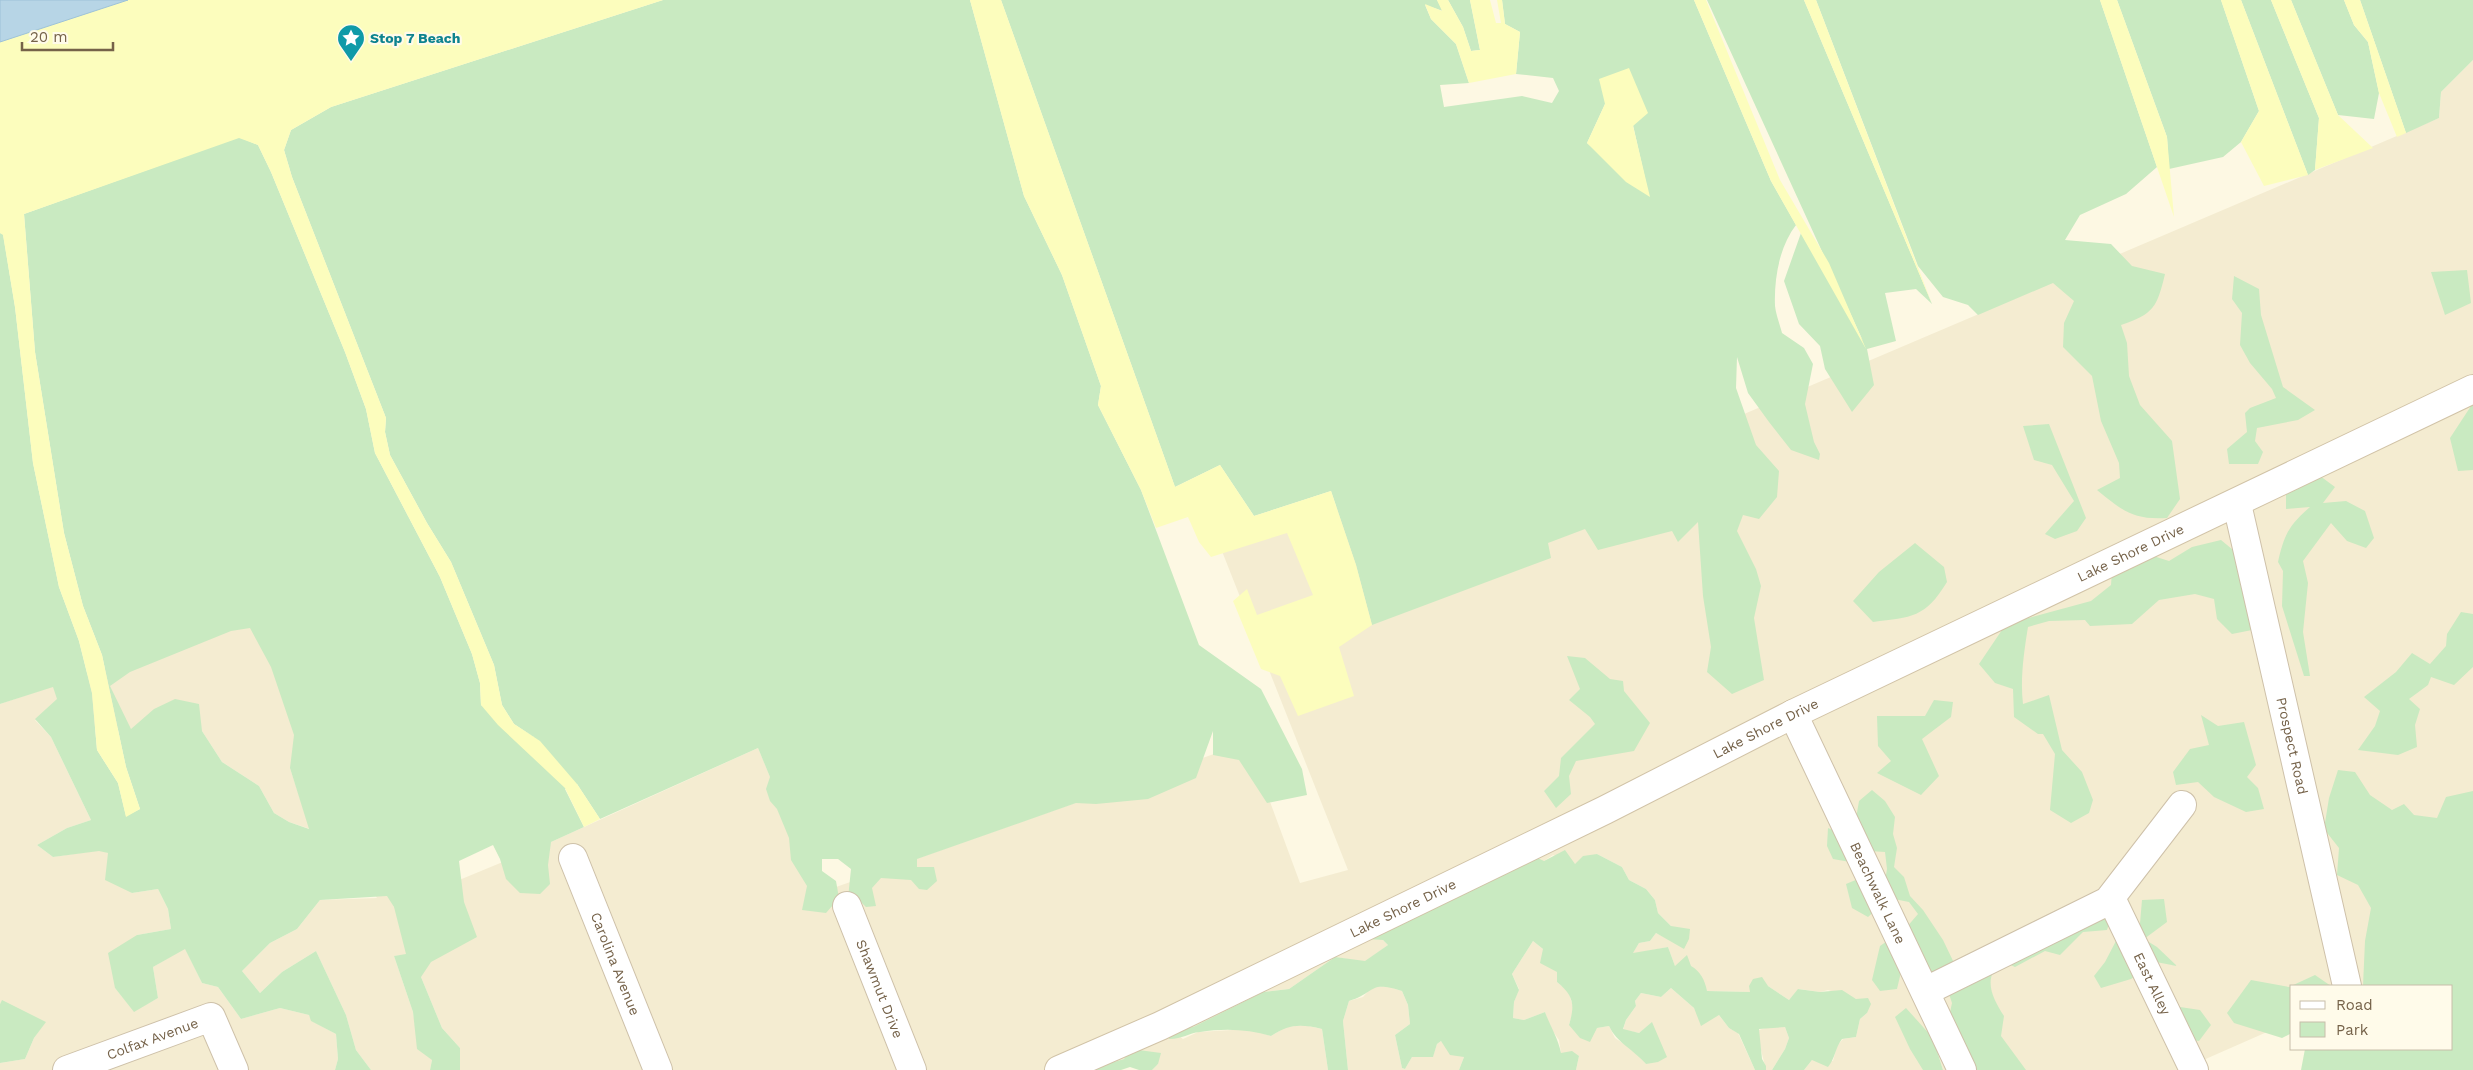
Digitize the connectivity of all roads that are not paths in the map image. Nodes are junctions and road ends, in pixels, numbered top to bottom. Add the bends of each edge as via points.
1 (2473, 389) edge
2 (2237, 504) junction
3 (1793, 714) junction
4 (2182, 804) dead end
5 (572, 858) dead end
6 (2110, 898) junction
7 (847, 906) dead end
8 (2347, 985) edge
9 (1926, 991) junction
10 (66, 1070) edge
11 (234, 1070) edge
12 (658, 1070) edge
13 (912, 1070) edge
14 (1059, 1070) edge
15 (1962, 1070) edge
16 (2194, 1070) edge

1 - 2 street, Lake Shore Drive
2 - 3 street, Lake Shore Drive
2 - 8 street, Prospect Road
3 - 9 street, Beachwalk Lane
3 - 14 street, Lake Shore Drive via 1605,810 1160,1026
4 - 6 street
5 - 12 street, Carolina Avenue
6 - 9 street
6 - 16 street, East Alley
7 - 13 street, Shawmut Drive
9 - 15 street, Beachwalk Lane
10 - 11 street, Colfax Avenue via 211,1017

